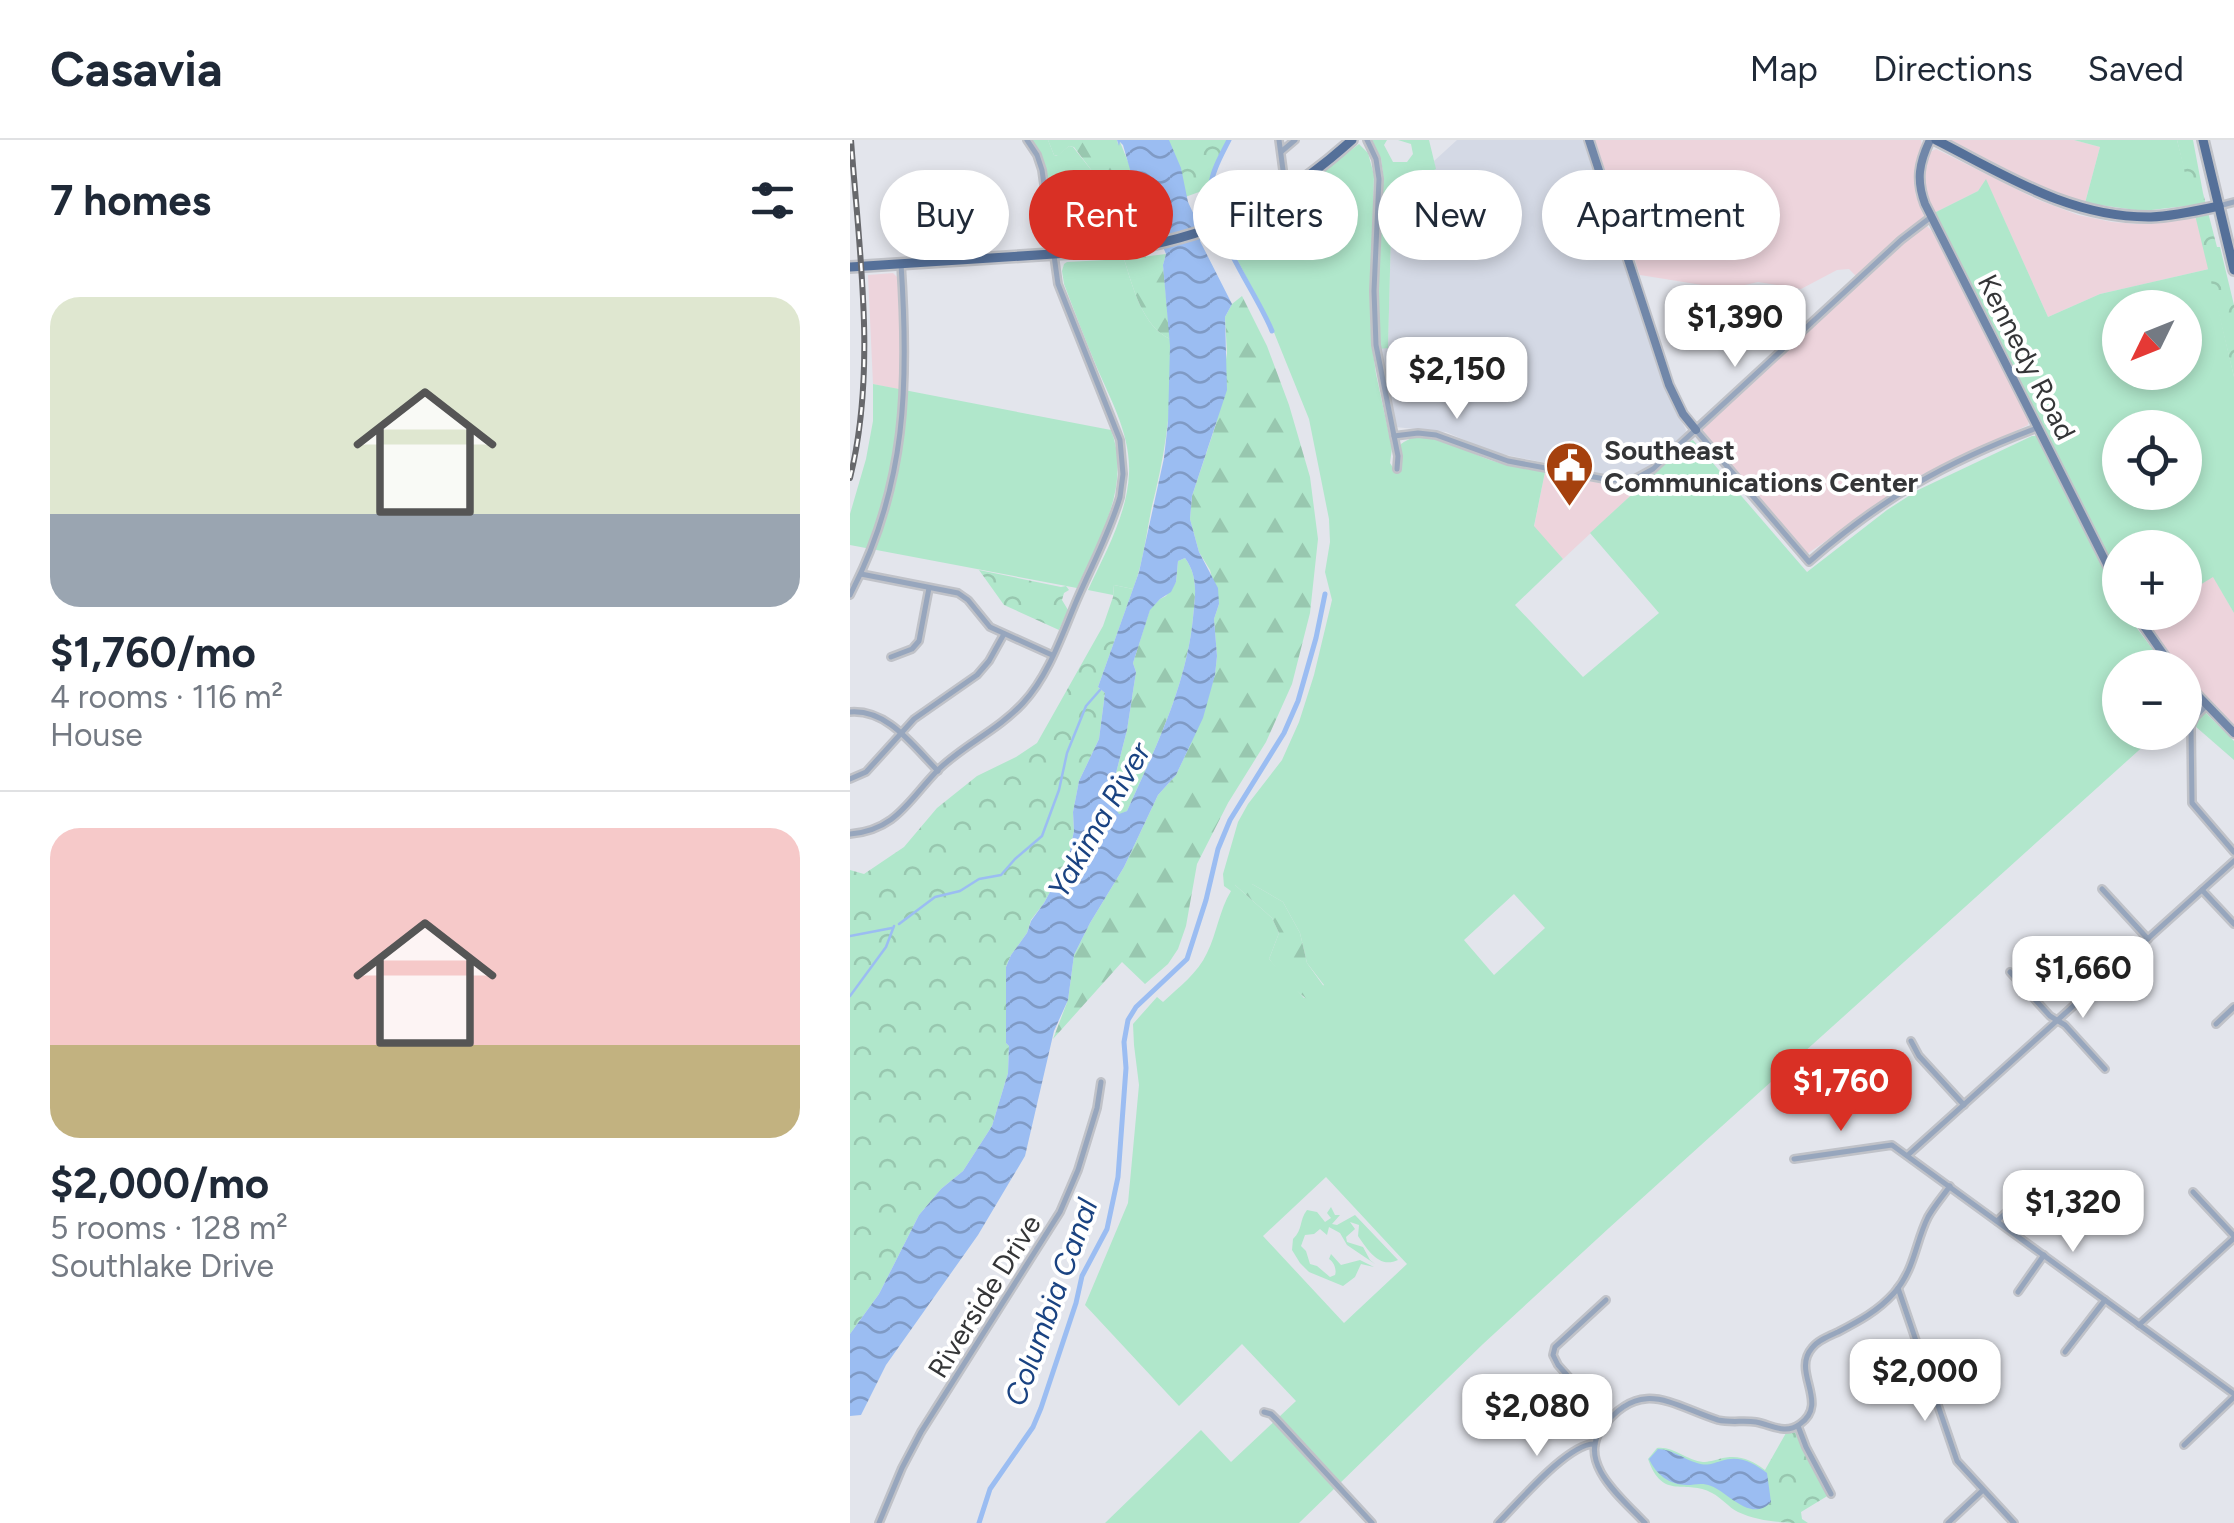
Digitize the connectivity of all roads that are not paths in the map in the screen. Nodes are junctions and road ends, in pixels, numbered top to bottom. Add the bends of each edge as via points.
1 (1028, 140) edge
2 (1279, 140) edge
3 (1295, 140) edge
4 (1352, 140) edge
5 (1368, 140) edge
6 (1589, 140) edge
7 (1933, 140) edge
8 (2203, 140) edge
9 (1281, 153) junction
10 (1042, 170) edge
11 (1283, 170) dead end
12 (2234, 202) edge
13 (2219, 206) junction
14 (1931, 217) junction
15 (1173, 240) edge
16 (1029, 256) edge
17 (1055, 260) edge
18 (901, 264) junction
19 (850, 268) edge
20 (2234, 270) edge
21 (2037, 428) junction
22 (1696, 430) junction
23 (1394, 436) junction
24 (1397, 468) dead end
25 (2102, 555) edge
26 (861, 574) junction
27 (929, 587) junction
28 (850, 595) edge
29 (1004, 634) junction
30 (1052, 656) junction
31 (891, 657) dead end
32 (2202, 701) edge
33 (2206, 706) junction
34 (850, 712) edge
35 (2234, 733) edge
36 (899, 734) junction
37 (938, 771) junction
38 (850, 778) edge
39 (850, 834) edge
40 (2234, 852) edge
41 (2234, 861) edge
42 (2102, 889) dead end
43 (2202, 890) junction
44 (2234, 924) edge
45 (2148, 939) junction
46 (2010, 972) dead end
47 (2234, 1007) edge
48 (2058, 1020) junction
49 (2216, 1024) dead end
50 (1911, 1041) dead end
51 (2105, 1069) dead end
52 (1100, 1082) dead end
53 (1964, 1105) junction
54 (1908, 1155) junction
55 (1794, 1159) dead end
56 (2038, 1182) dead end
57 (1950, 1186) junction
58 (2193, 1192) dead end
59 (1996, 1220) junction
60 (2234, 1237) edge
61 (2044, 1255) junction
62 (1898, 1288) junction
63 (2018, 1292) dead end
64 (1606, 1300) dead end
65 (2105, 1300) junction
66 (2139, 1326) junction
67 (2064, 1352) dead end
68 (2234, 1396) edge
69 (1264, 1412) dead end
70 (1608, 1421) junction
71 (1798, 1426) junction
72 (1596, 1444) junction
73 (2184, 1445) dead end
74 (1982, 1491) junction
75 (1831, 1494) dead end
76 (880, 1523) edge
77 (1372, 1523) edge
78 (1498, 1523) edge
79 (1644, 1523) edge
80 (1948, 1523) edge
81 (2014, 1523) edge

1 - 10 street
2 - 9 street
3 - 9 street
4 - 15 main road via 1275,200
5 - 23 street via 1380,179 1376,345
6 - 22 street via 1669,384
7 - 13 main road via 2091,211 2154,216
7 - 14 street, Kennedy Road via 1918,178
8 - 13 main road
9 - 11 street
12 - 13 street
13 - 20 main road
14 - 21 street, Kennedy Road
14 - 22 street
16 - 18 main road
17 - 30 street via 1060,290 1118,431 1124,474 1116,510
18 - 19 main road
18 - 26 street via 902,424 880,525
21 - 22 street via 1916,482 1809,562
21 - 25 street, Kennedy Road
22 - 23 street via 1648,473 1622,481 1508,461 1436,434
23 - 24 street
26 - 27 street
26 - 28 street
27 - 29 street via 958,593
27 - 31 street via 919,640
29 - 30 street
29 - 36 street via 978,675
30 - 37 street via 1026,700
32 - 33 street
33 - 35 street
33 - 40 street via 2191,726 2192,803
34 - 36 street via 883,718
36 - 37 street
36 - 38 street via 866,772
37 - 39 street via 893,820
41 - 43 street
42 - 45 street
43 - 44 street
43 - 45 street
45 - 48 street
46 - 48 street
47 - 49 street
48 - 51 street
48 - 53 street
50 - 53 street
52 - 76 street, Riverside Drive via 1060,1212 921,1432
53 - 54 street
54 - 55 street via 1892,1145
54 - 57 street
56 - 59 street
57 - 59 street
57 - 62 street via 1927,1219
58 - 60 street
59 - 61 street
60 - 66 street
61 - 63 street
61 - 65 street
62 - 71 street via 1810,1350 1805,1368 1812,1408
62 - 74 street via 1957,1461
64 - 70 street via 1553,1355
65 - 66 street
65 - 67 street
66 - 68 street
68 - 73 street
69 - 77 street
70 - 71 street via 1632,1404 1658,1398 1726,1421
70 - 72 street
71 - 75 street
72 - 78 street via 1574,1450
72 - 79 street via 1601,1474
74 - 80 street
74 - 81 street

